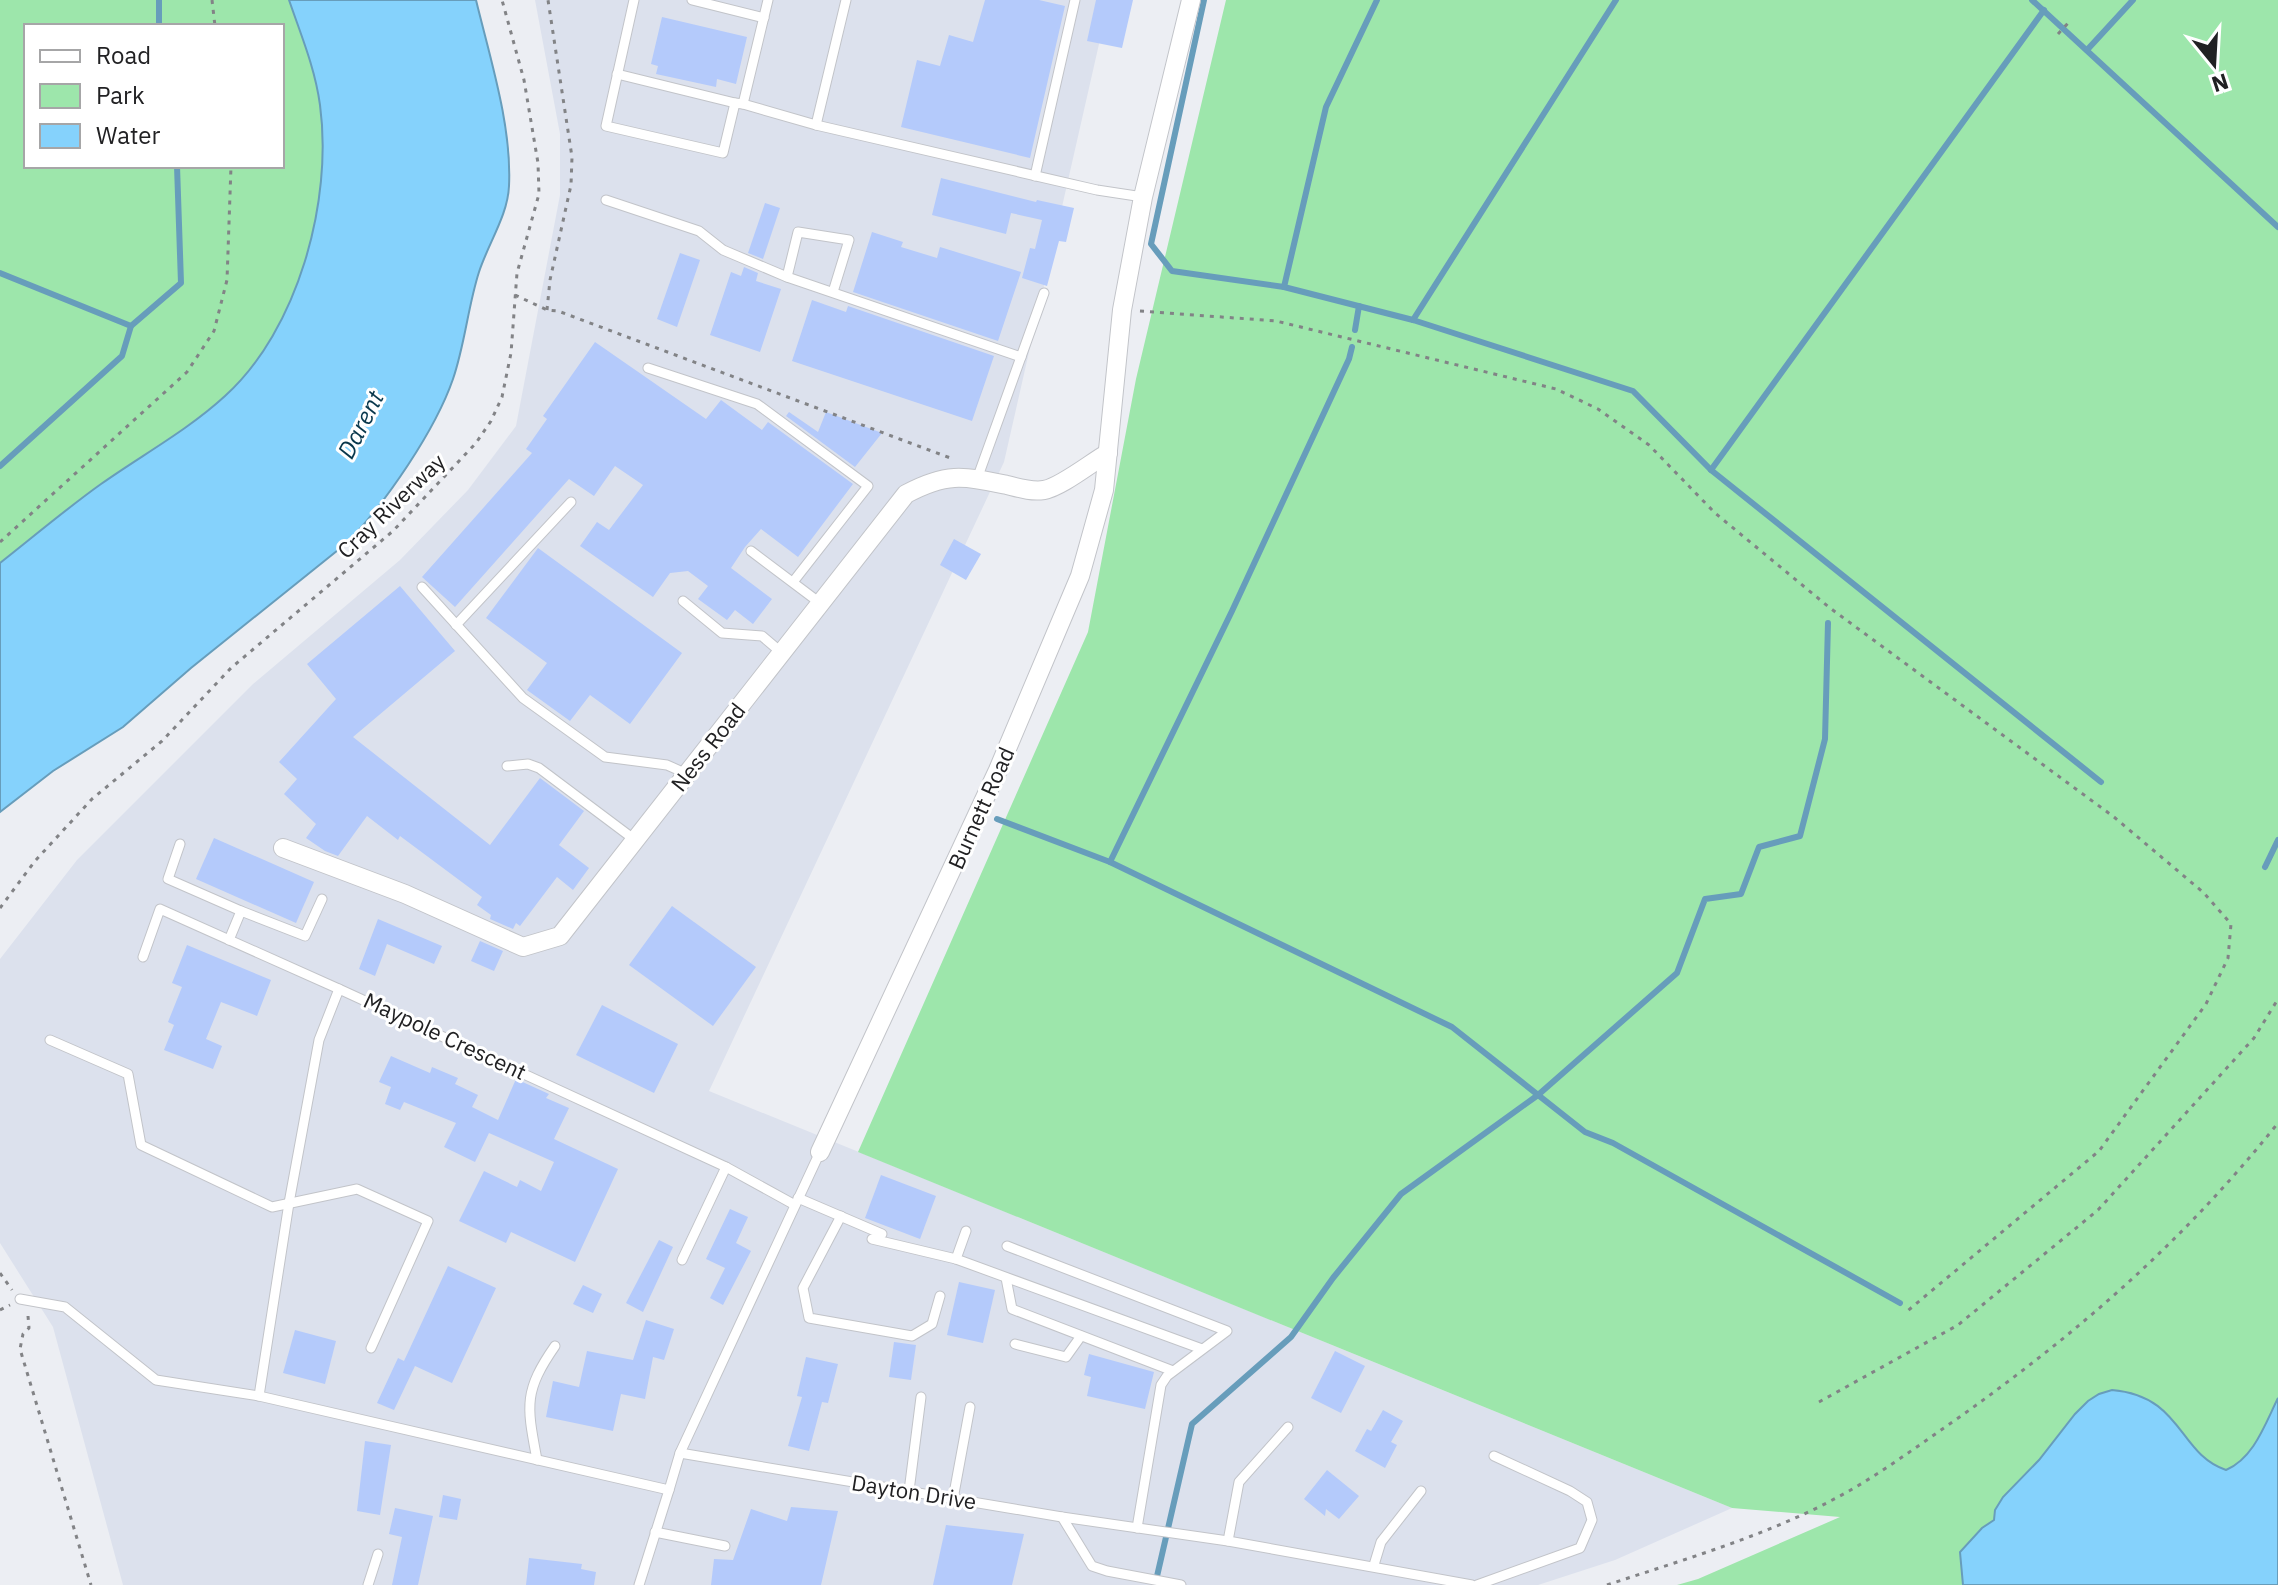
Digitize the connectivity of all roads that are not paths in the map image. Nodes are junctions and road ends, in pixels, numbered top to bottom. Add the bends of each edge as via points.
1 (634, 0) edge
2 (692, 0) edge
3 (768, 0) edge
4 (846, 0) edge
5 (1075, 0) edge
6 (1191, 1) edge
7 (764, 18) junction
8 (617, 74) junction
9 (739, 104) junction
10 (816, 125) junction
11 (1035, 176) junction
12 (1143, 197) junction
13 (606, 200) dead end
14 (787, 277) junction
15 (833, 292) junction
16 (1044, 293) dead end
17 (1021, 357) junction
18 (648, 368) dead end
19 (1108, 453) junction
20 (977, 479) junction
21 (571, 502) dead end
22 (751, 551) dead end
23 (793, 582) junction
24 (422, 587) dead end
25 (683, 601) dead end
26 (820, 603) junction
27 (456, 625) junction
28 (782, 653) junction
29 (507, 766) dead end
30 (687, 774) junction
31 (635, 840) junction
32 (180, 844) dead end
33 (283, 848) dead end
34 (322, 899) dead end
35 (241, 911) junction
36 (229, 940) junction
37 (143, 957) dead end
38 (339, 989) junction
39 (50, 1040) dead end
40 (820, 1152) joint
41 (726, 1167) junction
42 (796, 1202) junction
43 (289, 1203) junction
44 (841, 1216) junction
45 (966, 1231) dead end
46 (882, 1234) dead end
47 (872, 1239) dead end
48 (1007, 1246) dead end
49 (956, 1259) junction
50 (682, 1260) dead end
51 (1006, 1278) junction
52 (940, 1296) dead end
53 (20, 1299) road end
54 (1081, 1336) junction
55 (1015, 1344) dead end
56 (555, 1346) dead end
57 (371, 1348) dead end
58 (1202, 1349) junction
59 (1173, 1371) junction
60 (259, 1396) junction
61 (921, 1397) dead end
62 (970, 1407) dead end
63 (1288, 1427) dead end
64 (680, 1453) junction
65 (1494, 1456) dead end
66 (537, 1460) junction
67 (669, 1490) junction
68 (909, 1491) junction
69 (1421, 1491) dead end
70 (953, 1499) junction
71 (1062, 1517) junction
72 (1137, 1528) junction
73 (655, 1532) junction
74 (1228, 1541) junction
75 (725, 1546) dead end
76 (378, 1554) dead end
77 (1374, 1565) junction
78 (1107, 1571) junction
79 (368, 1585) edge
80 (639, 1585) edge
81 (1105, 1585) edge
82 (1181, 1585) edge
83 (1475, 1585) edge

1 - 8 lane
2 - 7 lane
3 - 7 lane
4 - 10 lane
5 - 11 lane
6 - 12 street, Burnett Road
7 - 9 lane
8 - 9 lane
8 - 9 lane via 606,126 723,153
9 - 10 lane
10 - 11 lane
11 - 12 lane
12 - 19 street, Burnett Road via 1122,310
13 - 14 lane via 699,231 723,250
14 - 15 lane
14 - 15 lane via 798,232 849,240
15 - 17 lane
16 - 17 lane
17 - 20 lane
18 - 23 lane via 757,404 868,486
19 - 20 street, Ness Road via 1045,490
19 - 40 street, Burnett Road via 1104,490 1081,571 1050,651
20 - 26 street, Ness Road via 952,476 906,494
21 - 27 lane
22 - 23 lane
23 - 26 lane
24 - 27 lane
25 - 28 lane via 722,633 762,636
26 - 28 street, Ness Road
27 - 30 lane via 523,698 605,757 667,765
28 - 30 street, Ness Road
29 - 31 lane via 539,768
30 - 31 street, Ness Road
31 - 33 street, Ness Road via 560,936 523,947
32 - 35 lane via 168,879
34 - 35 lane via 305,936
35 - 36 lane
36 - 37 lane via 160,909
36 - 38 lane
38 - 41 lane, Maypole Crescent
38 - 43 lane, Maypole Crescent via 319,1040
39 - 43 lane via 128,1074 141,1145 272,1207
40 - 42 lane
41 - 42 lane, Maypole Crescent
41 - 50 lane
42 - 44 lane, Maypole Crescent
42 - 64 lane
43 - 57 lane via 357,1189 428,1221
43 - 60 lane, Maypole Crescent
44 - 46 lane, Maypole Crescent
44 - 52 lane via 803,1288 809,1318 912,1336 932,1324
45 - 49 lane
47 - 49 lane
48 - 58 lane via 1227,1331
49 - 51 lane
51 - 54 lane via 1012,1309
51 - 58 lane
53 - 60 lane via 65,1307 156,1380
54 - 55 lane via 1066,1357
54 - 59 lane
56 - 66 lane via 530,1392
58 - 59 lane
59 - 72 lane via 1161,1385
60 - 66 lane
61 - 68 lane
62 - 70 lane
63 - 74 lane via 1239,1482
64 - 67 lane
64 - 68 lane, Dayton Drive
65 - 83 lane via 1587,1502 1592,1520 1580,1548
66 - 67 lane
67 - 73 lane
68 - 70 lane, Dayton Drive
69 - 77 lane via 1381,1542
70 - 71 lane, Dayton Drive
71 - 72 lane, Dayton Drive
71 - 78 lane via 1092,1566
72 - 74 lane, Dayton Drive
73 - 75 lane
73 - 80 lane
74 - 77 lane
76 - 79 lane
77 - 83 lane
78 - 81 lane
78 - 82 lane

